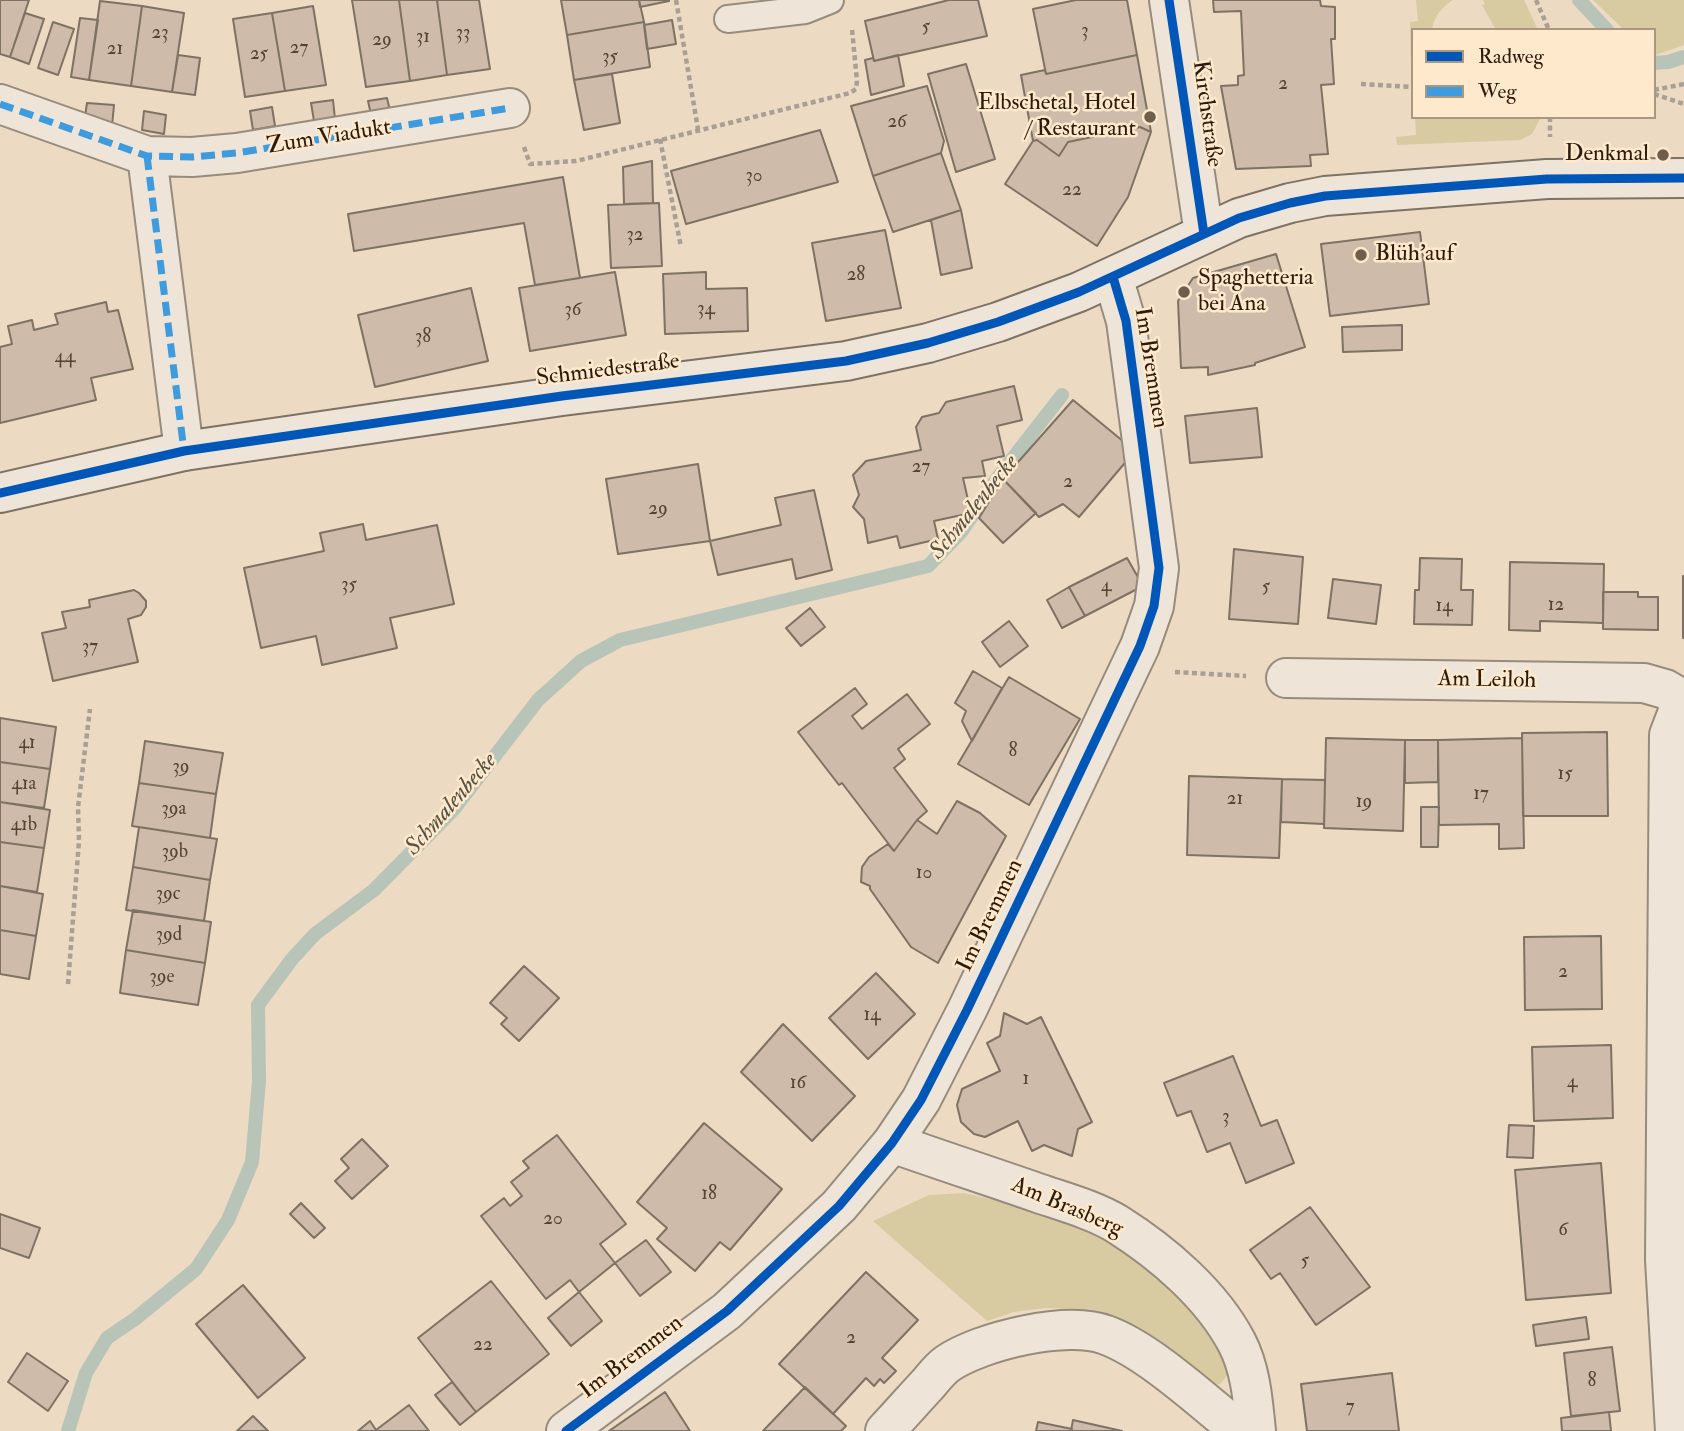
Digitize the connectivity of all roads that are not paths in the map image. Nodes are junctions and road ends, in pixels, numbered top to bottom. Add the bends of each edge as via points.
1 (830, 0) edge
2 (1169, 0) edge
3 (728, 19) dead end
4 (0, 104) edge
5 (510, 108) road end
6 (147, 156) junction
7 (1684, 178) edge
8 (1204, 234) junction
9 (1113, 277) junction
10 (184, 451) junction
11 (0, 493) edge
12 (1286, 678) dead end
13 (1683, 701) edge
14 (892, 1143) junction
15 (566, 1431) edge
16 (885, 1431) edge
17 (1241, 1431) edge
18 (1256, 1431) edge
19 (1675, 1431) edge

1 - 3 lane via 805,10
2 - 8 street, Kirchstraße
4 - 6 street, Zum Viadukt
5 - 6 street, Zum Viadukt via 237,153
6 - 10 street
7 - 8 street, Schmiedestraße via 1547,179 1325,196 1239,218
8 - 9 street, Schmiedestraße
9 - 10 street, Schmiedestraße via 998,322 846,361 562,396
9 - 14 street, Im Bremmen via 1126,321 1159,568 1154,606 1140,646 967,1010
10 - 11 street, Schmiedestraße
12 - 13 street, Am Leiloh via 1644,683
13 - 19 street via 1669,735 1665,1260
14 - 15 street, Im Bremmen via 839,1206 727,1311
14 - 18 street, Am Brasberg via 1076,1206 1115,1223 1151,1249 1215,1309 1238,1344 1251,1383
16 - 17 street via 945,1365 976,1349 1025,1335 1080,1330 1107,1335 1141,1353

